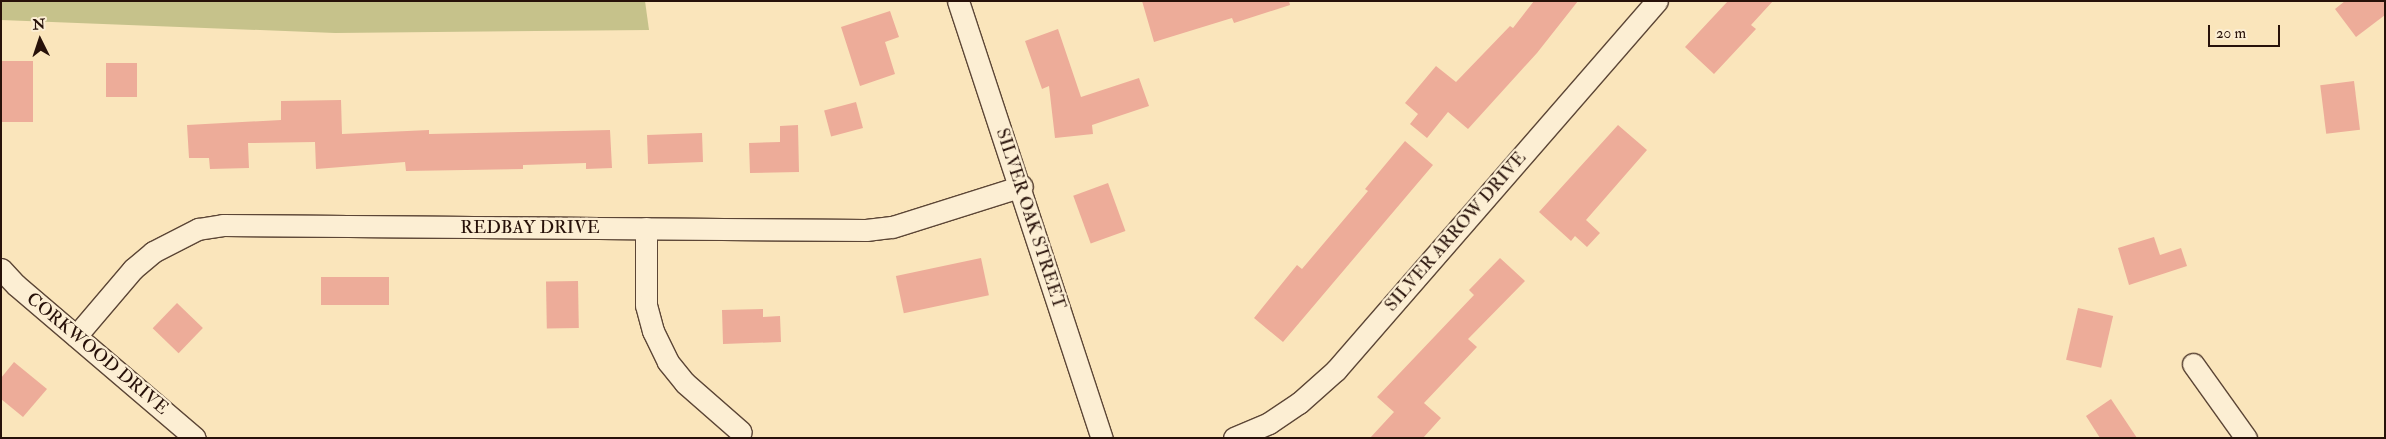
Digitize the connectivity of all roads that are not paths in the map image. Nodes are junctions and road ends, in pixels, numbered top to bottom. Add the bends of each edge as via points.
1 (958, 1) edge
2 (1657, 1) edge
3 (1022, 186) junction
4 (646, 228) junction
5 (1, 268) edge
6 (76, 336) junction
7 (2193, 364) dead end
8 (741, 432) dead end
9 (195, 438) edge
10 (1102, 438) edge
11 (1234, 438) edge
12 (2246, 438) edge

1 - 3 street, SILVER OAK STREET
2 - 11 street, SILVER ARROW DRIVE via 1336,370 1299,403 1269,423
3 - 4 street, REDBAY DRIVE via 892,227 866,230
3 - 10 street, SILVER OAK STREET
4 - 6 street, REDBAY DRIVE via 223,225 198,229 153,252
4 - 8 street via 646,305 653,331 668,362 685,383
5 - 6 street, CORKWOOD DRIVE
6 - 9 street, CORKWOOD DRIVE
7 - 12 street

